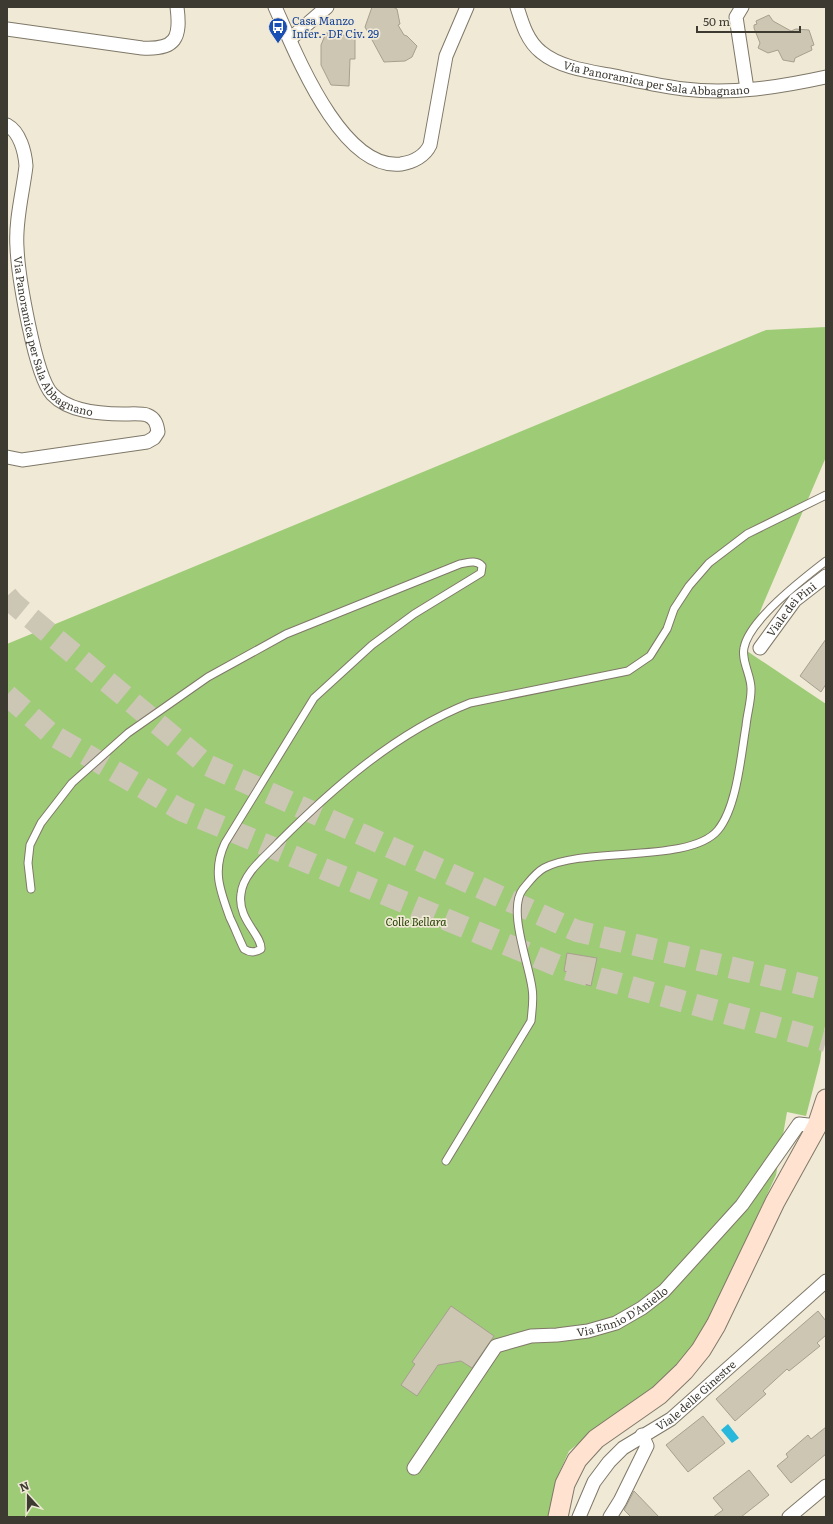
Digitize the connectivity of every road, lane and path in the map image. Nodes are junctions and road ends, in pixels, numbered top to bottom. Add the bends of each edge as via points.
1 (177, 7) edge
2 (275, 7) edge
3 (327, 7) edge
4 (467, 7) edge
5 (518, 7) edge
6 (742, 7) edge
7 (7, 29) edge
8 (290, 39) junction
9 (826, 77) edge
10 (747, 89) junction
11 (7, 125) edge
12 (7, 457) edge
13 (826, 495) edge
14 (826, 561) edge
15 (826, 576) edge
16 (760, 648) dead end
17 (31, 889) dead end
18 (826, 1099) edge
19 (817, 1126) junction
20 (446, 1162) dead end
21 (826, 1281) edge
22 (642, 1436) junction
23 (414, 1468) dead end
24 (826, 1486) edge
25 (558, 1517) edge
26 (579, 1517) edge
27 (610, 1517) edge
28 (790, 1517) edge

1 - 7 street via 179,32 162,48 142,48
2 - 8 street
3 - 8 street
4 - 8 street via 446,56 430,145 427,152 407,163 380,162 352,144 336,126
5 - 10 street, Via Panoramica per Sala Abbagnano via 533,45 552,60 598,73 684,89
6 - 10 street via 736,17
9 - 10 street, Via Panoramica per Sala Abbagnano
11 - 12 street, Via Panoramica per Sala Abbagnano via 18,137 25,154 26,166 17,247 25,304 45,386 60,401 75,407 103,414 146,415 154,419 158,432 147,442 22,460
13 - 17 lane via 747,534 709,562 674,609 667,629 650,656 628,671 470,703 445,713 393,745 338,786 250,872 243,885 240,894 244,918 261,943 261,949 256,952 244,949 221,893 218,867 219,856 225,843 314,698 372,645 414,614 481,573 482,566 479,563 460,564 286,634 208,677 128,733 72,783 41,823 30,846 28,863
14 - 20 lane via 789,589 752,630 744,649 752,690 736,784 726,815 717,831 701,841 665,851 557,863 542,869 519,894 519,930 532,988 531,1021
15 - 16 street, Viale dei Pini via 795,600
18 - 19 street
19 - 23 street, Via Ennio D'Aniello via 799,1124 742,1205 664,1291 642,1308 616,1323 588,1331 531,1336 496,1346
19 - 25 street via 775,1202 716,1325 701,1350 659,1395 596,1439 577,1460 565,1484
21 - 22 street, Viale delle Ginestre via 671,1419
22 - 26 street, Viale delle Ginestre via 623,1448 609,1462 594,1482
22 - 27 street via 647,1446
24 - 28 street

